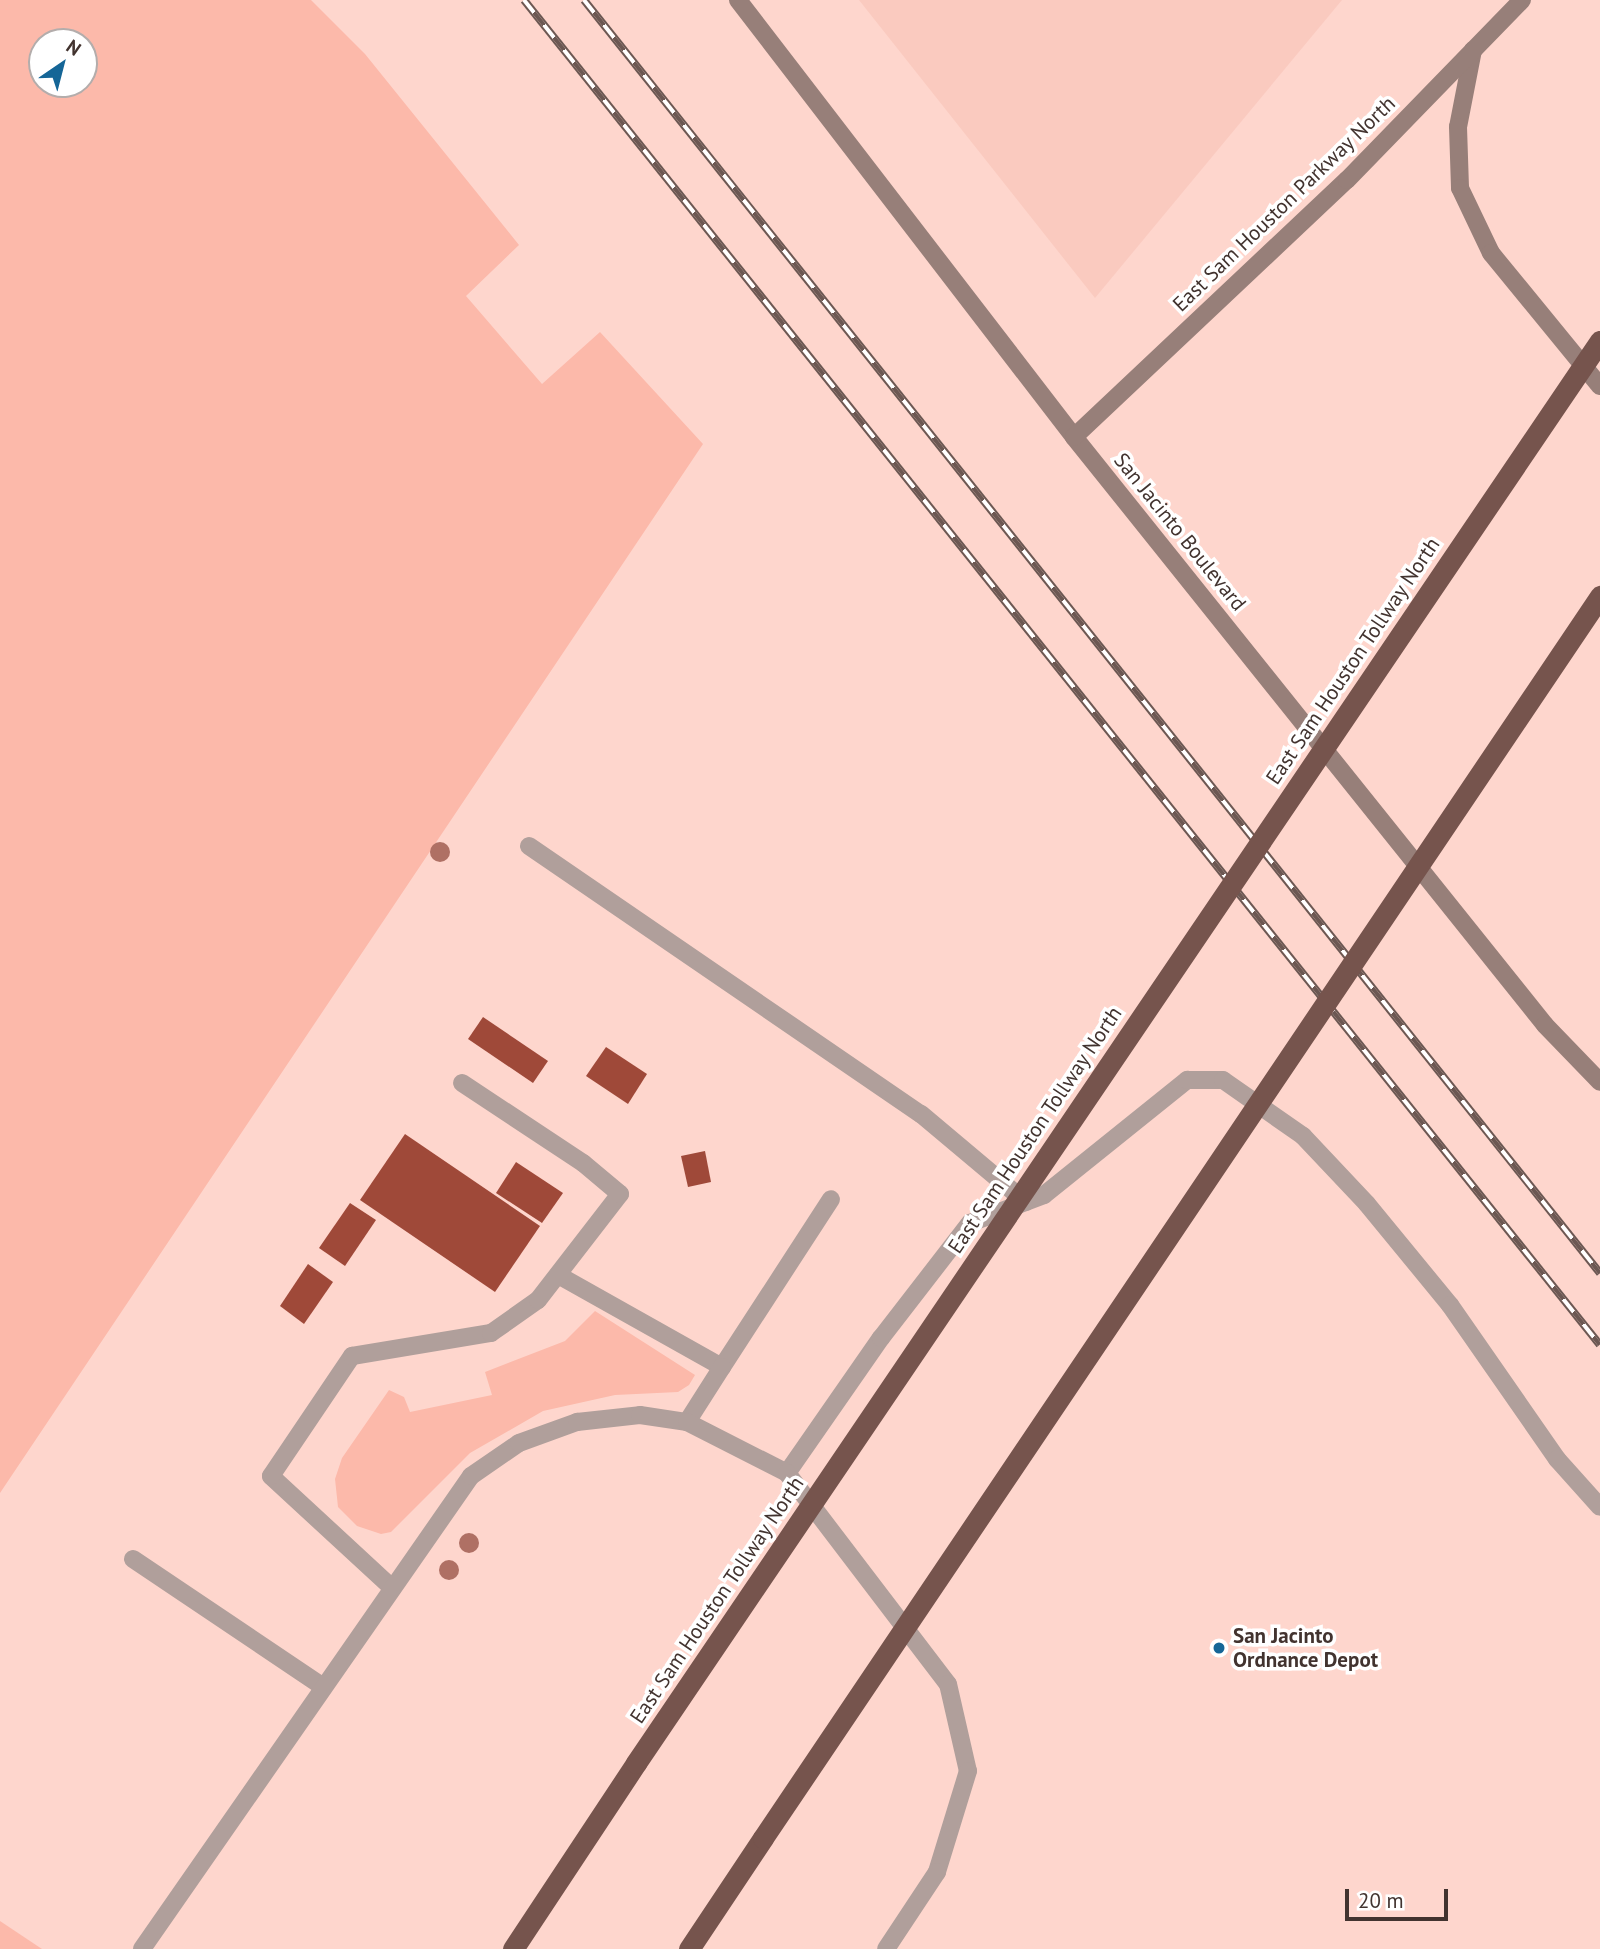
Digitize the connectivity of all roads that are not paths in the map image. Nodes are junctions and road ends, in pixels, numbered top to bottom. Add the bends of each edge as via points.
1 (738, 0) edge
2 (1522, 0) edge
3 (1473, 50) junction
4 (1600, 341) edge
5 (1600, 386) edge
6 (1074, 436) junction
7 (1600, 596) edge
8 (529, 846) dead end
9 (1600, 1082) edge
10 (462, 1083) dead end
11 (831, 1199) dead end
12 (1026, 1202) junction
13 (558, 1275) junction
14 (722, 1367) junction
15 (687, 1422) junction
16 (787, 1473) junction
17 (1600, 1507) edge
18 (133, 1559) dead end
19 (390, 1586) junction
20 (322, 1686) junction
21 (142, 1949) edge
22 (513, 1949) edge
23 (689, 1949) edge
24 (886, 1949) edge

1 - 6 main road, San Jacinto Boulevard
2 - 3 main road, East Sam Houston Parkway North
3 - 5 main road via 1458,127 1461,188 1491,253
3 - 6 main road, East Sam Houston Parkway North via 1347,180
4 - 22 highway, East Sam Houston Tollway North, bridge
6 - 9 main road, San Jacinto Boulevard via 1545,1025
7 - 23 highway, bridge
8 - 12 lane via 921,1114
10 - 13 lane via 620,1194
11 - 14 lane
12 - 16 lane via 970,1223 881,1338
12 - 17 lane via 1044,1195 1187,1080 1223,1080 1303,1136 1367,1204 1450,1305 1556,1459
13 - 14 lane
13 - 19 lane via 538,1300 491,1333 352,1356 271,1476
14 - 15 lane
15 - 16 lane
15 - 19 lane via 640,1415 577,1422 519,1443 471,1476
16 - 24 lane via 948,1684 968,1771 937,1872
18 - 20 lane
19 - 20 lane
20 - 21 lane

